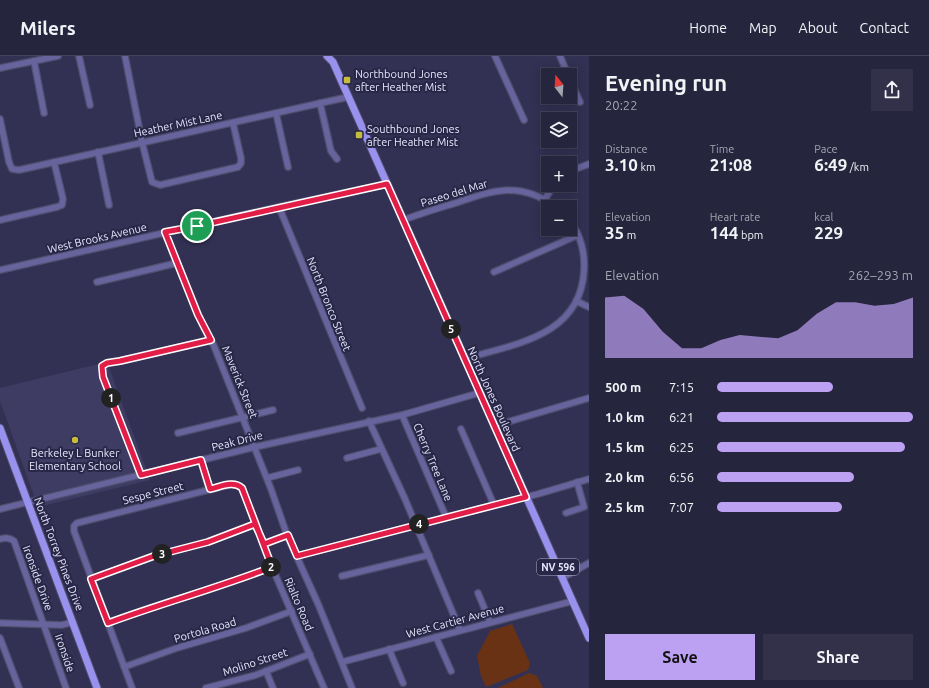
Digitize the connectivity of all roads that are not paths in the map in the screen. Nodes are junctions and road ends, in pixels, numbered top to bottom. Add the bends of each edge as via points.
1 (58, 56) edge
2 (79, 56) edge
3 (125, 56) edge
4 (495, 56) edge
5 (560, 56) edge
6 (330, 57) edge
7 (34, 61) junction
8 (0, 68) edge
9 (565, 68) edge
10 (577, 95) edge
11 (348, 97) junction
12 (580, 102) dead end
13 (320, 103) junction
14 (90, 105) dead end
15 (44, 113) dead end
16 (276, 113) junction
17 (0, 118) edge
18 (524, 120) dead end
19 (233, 123) junction
20 (142, 142) junction
21 (98, 152) junction
22 (337, 159) dead end
23 (54, 162) junction
24 (589, 164) edge
25 (288, 167) dead end
26 (577, 168) edge
27 (387, 184) junction
28 (549, 192) edge
29 (544, 199) joint
30 (110, 205) dead end
31 (279, 207) junction
32 (0, 220) edge
33 (403, 220) junction
34 (165, 232) junction
35 (578, 235) joint
36 (177, 263) junction
37 (0, 270) edge
38 (494, 272) dead end
39 (97, 282) dead end
40 (576, 301) junction
41 (589, 308) edge
42 (211, 340) junction
43 (464, 359) junction
44 (479, 393) junction
45 (589, 398) edge
46 (362, 408) dead end
47 (273, 410) dead end
48 (402, 415) junction
49 (243, 417) junction
50 (369, 421) junction
51 (494, 426) junction
52 (0, 428) edge
53 (461, 429) dead end
54 (178, 432) dead end
55 (255, 447) junction
56 (381, 449) junction
57 (347, 458) dead end
58 (201, 460) junction
59 (298, 470) dead end
60 (141, 475) junction
61 (267, 478) junction
62 (589, 479) edge
63 (577, 482) junction
64 (238, 485) joint
65 (210, 489) junction
66 (526, 497) junction
67 (28, 502) junction
68 (494, 505) junction
69 (0, 509) edge
70 (566, 513) dead end
71 (446, 517) junction
72 (255, 524) junction
73 (416, 525) junction
74 (288, 535) junction
75 (0, 539) edge
76 (264, 544) junction
77 (429, 555) junction
78 (297, 556) junction
79 (589, 563) edge
80 (272, 567) junction
81 (342, 576) dead end
82 (562, 578) junction
83 (91, 579) junction
84 (478, 594) dead end
85 (573, 601) junction
86 (292, 610) junction
87 (73, 622) junction
88 (490, 622) junction
89 (108, 623) junction
90 (0, 624) edge
91 (44, 625) junction
92 (460, 630) junction
93 (436, 637) junction
94 (0, 638) edge
95 (589, 638) edge
96 (389, 649) junction
97 (310, 654) junction
98 (342, 662) junction
99 (124, 668) junction
100 (266, 671) junction
101 (451, 671) dead end
102 (403, 683) dead end
103 (19, 688) edge
104 (66, 688) edge
105 (97, 688) edge
106 (132, 688) edge
107 (206, 688) edge
108 (273, 688) edge
109 (324, 688) edge
110 (352, 688) edge

1 - 7 street
2 - 14 street
3 - 20 street
4 - 18 street
5 - 9 street
6 - 11 main road, North Jones Boulevard / NV 596
7 - 8 street
7 - 15 street
10 - 12 street
11 - 13 street, Heather Mist Lane
11 - 27 main road, North Jones Boulevard / NV 596
13 - 16 street, Heather Mist Lane
13 - 22 street via 331,150
16 - 19 street, Heather Mist Lane
16 - 25 street
17 - 23 street, Heather Mist Lane via 12,169 19,170
19 - 20 street, Heather Mist Lane
19 - 20 street via 241,163 235,168 160,185 151,180
20 - 21 street, Heather Mist Lane
21 - 23 street, Heather Mist Lane
21 - 30 street
23 - 32 street via 63,199 62,205
24 - 26 street
27 - 31 street, West Brooks Avenue
27 - 33 main road, North Jones Boulevard / NV 596
28 - 29 street
29 - 33 street, Paseo del Mar via 514,190 497,191
31 - 34 street, West Brooks Avenue
31 - 46 street, North Bronco Street
33 - 43 main road, North Jones Boulevard / NV 596
34 - 36 street, Maverick Street
34 - 37 street, West Brooks Avenue
35 - 38 street
35 - 40 street via 585,262 584,277
36 - 39 street
36 - 42 street, Maverick Street
40 - 41 street
40 - 43 street via 562,320 544,334
42 - 49 street, Maverick Street
42 - 60 street via 102,366 103,377
43 - 44 main road, North Jones Boulevard / NV 596
44 - 48 street, Peak Drive
44 - 51 main road, North Jones Boulevard / NV 596
45 - 51 street
47 - 49 street
48 - 50 street, Peak Drive
48 - 71 street, Cherry Tree Lane
49 - 54 street
49 - 55 street, Maverick Street
50 - 55 street, Peak Drive
50 - 56 street
51 - 66 main road, North Jones Boulevard / NV 596
52 - 67 main road, North Torrey Pines Drive
53 - 68 street
55 - 58 street, Peak Drive
55 - 61 street, Maverick Street
56 - 57 street
56 - 73 street
58 - 60 street, Peak Drive
58 - 65 street
59 - 61 street
60 - 67 street, Peak Drive
61 - 74 street, Maverick Street
62 - 63 street
63 - 66 street
63 - 70 street via 584,507
64 - 65 street, Sespe Street
64 - 72 street, Rialto Road via 242,488
65 - 83 street, Sespe Street via 74,526
66 - 68 street
66 - 82 main road, North Jones Boulevard / NV 596
67 - 69 street, Peak Drive
67 - 87 main road, North Torrey Pines Drive
68 - 71 street
71 - 73 street
72 - 76 street, Rialto Road
72 - 83 street via 208,542 154,556
73 - 77 street
73 - 78 street
74 - 76 street
74 - 78 street, Maverick Street
75 - 91 street, Ironside Drive via 14,541
76 - 80 street, Rialto Road
77 - 81 street
77 - 92 street
78 - 98 street, Maverick Street
79 - 82 street
80 - 86 street, Rialto Road
80 - 89 street
82 - 85 main road, North Jones Boulevard / NV 596
83 - 89 street
84 - 88 street
85 - 88 street, West Cartier Avenue
85 - 95 main road, North Jones Boulevard / NV 596
86 - 97 street, Rialto Road
86 - 99 street, Portola Road via 246,628 177,648
87 - 91 street
87 - 105 main road, North Torrey Pines Drive
88 - 92 street, West Cartier Avenue
89 - 99 street
90 - 91 street
91 - 104 street, Ironside
92 - 93 street, West Cartier Avenue
93 - 96 street, West Cartier Avenue
93 - 101 street
94 - 103 street
96 - 98 street, West Cartier Avenue
96 - 102 street
97 - 100 street, Molino Street
97 - 109 street, Rialto Road
98 - 110 street, Maverick Street
99 - 106 street
100 - 107 street, Molino Street
100 - 108 street

